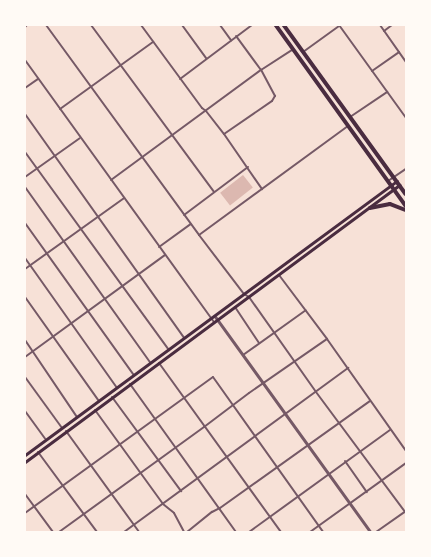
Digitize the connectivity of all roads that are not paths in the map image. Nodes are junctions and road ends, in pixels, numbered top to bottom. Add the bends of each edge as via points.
1 (46, 25) edge
2 (91, 25) edge
3 (141, 25) edge
4 (182, 25) edge
5 (220, 25) edge
6 (252, 25) edge
7 (276, 25) edge
8 (284, 25) edge
9 (380, 25) edge
10 (392, 25) edge
11 (339, 26) edge
12 (384, 31) junction
13 (236, 36) junction
14 (231, 40) junction
15 (153, 42) junction
16 (293, 49) junction
17 (303, 52) junction
18 (399, 52) junction
19 (206, 58) junction
20 (25, 60) edge
21 (406, 62) edge
22 (120, 66) junction
23 (261, 70) junction
24 (372, 71) junction
25 (180, 78) junction
26 (38, 79) junction
27 (92, 87) junction
28 (25, 88) edge
29 (387, 92) junction
30 (60, 109) junction
31 (206, 111) junction
32 (25, 114) edge
33 (350, 117) junction
34 (406, 118) edge
35 (348, 126) junction
36 (224, 134) junction
37 (173, 136) junction
38 (80, 138) junction
39 (25, 152) edge
40 (55, 156) junction
41 (143, 158) junction
42 (248, 167) junction
43 (37, 169) junction
44 (406, 169) edge
45 (25, 177) edge
46 (394, 177) junction
47 (111, 180) junction
48 (388, 181) junction
49 (397, 181) junction
50 (391, 186) junction
51 (400, 186) junction
52 (25, 188) edge
53 (262, 189) junction
54 (394, 190) junction
55 (214, 192) junction
56 (406, 194) edge
57 (124, 198) junction
58 (406, 206) edge
59 (370, 208) junction
60 (406, 210) edge
61 (184, 215) junction
62 (98, 216) junction
63 (25, 223) edge
64 (191, 224) junction
65 (80, 229) junction
66 (199, 235) junction
67 (64, 241) junction
68 (159, 247) junction
69 (47, 253) junction
70 (165, 256) junction
71 (25, 258) edge
72 (30, 265) junction
73 (25, 269) edge
74 (139, 274) junction
75 (279, 275) junction
76 (122, 287) junction
77 (244, 294) junction
78 (25, 297) edge
79 (249, 297) junction
80 (105, 299) junction
81 (235, 307) junction
82 (306, 310) junction
83 (88, 311) junction
84 (215, 316) junction
85 (211, 318) junction
86 (218, 320) junction
87 (214, 322) junction
88 (72, 323) junction
89 (274, 333) junction
90 (53, 337) junction
91 (184, 338) junction
92 (327, 339) junction
93 (25, 340) edge
94 (259, 343) junction
95 (169, 350) junction
96 (33, 351) junction
97 (243, 355) junction
98 (25, 357) edge
99 (294, 362) junction
100 (150, 363) junction
101 (159, 363) junction
102 (348, 368) junction
103 (134, 375) junction
104 (25, 377) edge
105 (263, 383) junction
106 (130, 384) junction
107 (117, 388) junction
108 (316, 392) junction
109 (112, 398) junction
110 (184, 398) junction
111 (99, 401) junction
112 (370, 401) junction
113 (233, 406) junction
114 (95, 410) junction
115 (25, 411) edge
116 (286, 414) junction
117 (77, 417) junction
118 (155, 419) junction
119 (339, 423) junction
120 (204, 427) junction
121 (62, 428) junction
122 (390, 430) junction
123 (66, 431) junction
124 (138, 431) junction
125 (255, 436) junction
126 (46, 440) junction
127 (308, 444) junction
128 (120, 445) junction
129 (176, 447) junction
130 (25, 448) edge
131 (360, 451) junction
132 (406, 451) edge
133 (38, 452) junction
134 (27, 454) edge
135 (226, 457) junction
136 (159, 459) junction
137 (345, 461) junction
138 (25, 462) edge
139 (406, 463) edge
140 (92, 465) junction
141 (277, 467) junction
142 (140, 473) junction
143 (329, 473) junction
144 (198, 478) junction
145 (382, 482) junction
146 (62, 485) junction
147 (248, 487) junction
148 (181, 491) junction
149 (366, 492) junction
150 (25, 494) edge
151 (112, 494) junction
152 (297, 496) junction
153 (350, 503) junction
154 (163, 504) junction
155 (34, 506) junction
156 (220, 508) junction
157 (406, 512) edge
158 (25, 513) edge
159 (84, 514) junction
160 (269, 516) junction
161 (134, 525) junction
162 (319, 526) junction
163 (53, 532) edge
164 (59, 532) edge
165 (97, 532) edge
166 (124, 532) edge
167 (139, 532) edge
168 (185, 532) edge
169 (236, 532) edge
170 (249, 532) edge
171 (280, 532) edge
172 (310, 532) edge
173 (323, 532) edge
174 (371, 532) edge
175 (376, 532) edge

1 - 27 street
2 - 22 street
3 - 15 street
4 - 19 street
5 - 14 street
6 - 13 street
7 - 16 main road
8 - 17 main road
9 - 12 street
10 - 12 street
11 - 17 street
11 - 24 street
12 - 18 street
13 - 14 street
13 - 23 street
14 - 19 street
15 - 22 street
15 - 25 street
16 - 23 street
16 - 35 main road
17 - 33 main road
18 - 21 street
18 - 24 street
19 - 25 street
20 - 26 street
22 - 27 street
22 - 37 street
23 - 31 street
23 - 36 street via 275,96 272,101
24 - 29 street
25 - 31 street
26 - 28 street
26 - 30 street
27 - 30 street
27 - 41 street
29 - 33 street
29 - 34 street
30 - 38 street
31 - 36 street
31 - 37 street
32 - 40 street
33 - 46 main road
35 - 48 main road
35 - 53 street
36 - 42 street
37 - 41 street
37 - 55 street
38 - 40 street
38 - 47 street
39 - 43 street
40 - 43 street
40 - 62 street
41 - 47 street
41 - 61 street
42 - 53 street
42 - 55 street
43 - 45 street
43 - 65 street
44 - 46 street
46 - 48 street
46 - 49 main road
47 - 57 street
48 - 50 main road
49 - 50 main road
49 - 51 main road
50 - 54 main road
50 - 77 main road
51 - 54 main road
51 - 56 main road
52 - 67 street
53 - 66 street
54 - 58 main road
54 - 59 main road
55 - 61 street
57 - 62 street
57 - 68 street
59 - 60 main road via 390,204
59 - 75 main road
61 - 64 street
62 - 65 street
62 - 74 street
63 - 69 street
64 - 66 street
64 - 68 street
65 - 67 street
65 - 76 street
66 - 77 street
67 - 69 street
67 - 80 street
68 - 70 street
69 - 72 street
69 - 83 street
70 - 74 street
70 - 85 street
71 - 72 street
72 - 73 street
72 - 88 street
74 - 76 street
74 - 91 street
75 - 79 main road
75 - 82 street
76 - 80 street
76 - 95 street
77 - 79 street
77 - 84 main road
78 - 90 street
79 - 81 main road
79 - 89 street
80 - 83 street
80 - 100 street
81 - 86 main road
81 - 94 street
82 - 89 street
82 - 92 street
83 - 88 street
83 - 103 street
84 - 85 main road
84 - 86 street
85 - 87 street
85 - 91 main road
86 - 87 main road
86 - 97 street
87 - 101 main road
88 - 90 street
88 - 107 street
89 - 94 street
89 - 99 street
90 - 96 street
90 - 111 street
91 - 95 main road
92 - 99 street
92 - 102 street
93 - 96 street
94 - 97 street
95 - 100 main road
96 - 98 street
96 - 117 street
97 - 105 street
99 - 105 street
99 - 108 street
100 - 103 main road
101 - 106 main road
101 - 110 street
102 - 108 street
102 - 112 street
103 - 107 main road
104 - 121 street
105 - 113 street
105 - 116 street
106 - 109 main road
106 - 118 street
107 - 111 main road
108 - 116 street
108 - 119 street
109 - 114 main road
109 - 124 street
110 - 113 street via 213,377
110 - 118 street
110 - 120 street
111 - 117 main road
112 - 119 street
112 - 122 street
113 - 120 street
113 - 125 street
114 - 123 main road
114 - 128 street
115 - 126 street
116 - 125 street
116 - 127 street
117 - 121 main road
118 - 124 street
118 - 129 street
119 - 127 street
119 - 131 street
120 - 129 street
120 - 135 street
121 - 126 main road
122 - 131 street
122 - 132 street
123 - 133 main road
123 - 140 street
124 - 128 street
124 - 136 street
125 - 135 street
125 - 141 street
126 - 134 main road
127 - 141 street
127 - 143 street
128 - 140 street
128 - 142 street
129 - 136 street
129 - 144 street
130 - 134 street
131 - 137 street
131 - 145 street
133 - 138 main road
133 - 146 street
135 - 144 street
135 - 147 street
136 - 142 street
136 - 148 street
137 - 143 street
137 - 149 street
139 - 145 street
140 - 146 street
140 - 151 street
141 - 147 street
141 - 152 street
142 - 151 street
142 - 154 street
143 - 152 street
143 - 153 street
144 - 148 street
144 - 156 street
145 - 149 street
145 - 157 street
146 - 155 street
146 - 159 street
147 - 156 street
147 - 160 street
148 - 154 street
149 - 153 street
150 - 155 street
151 - 159 street
151 - 161 street
152 - 160 street
152 - 162 street
153 - 162 street
153 - 174 street
154 - 161 street
154 - 168 street via 174,513
155 - 158 street
155 - 163 street
156 - 168 street
156 - 169 street
157 - 175 street
159 - 164 street
159 - 165 street
160 - 170 street
160 - 171 street
161 - 166 street
161 - 167 street
162 - 172 street
162 - 173 street

